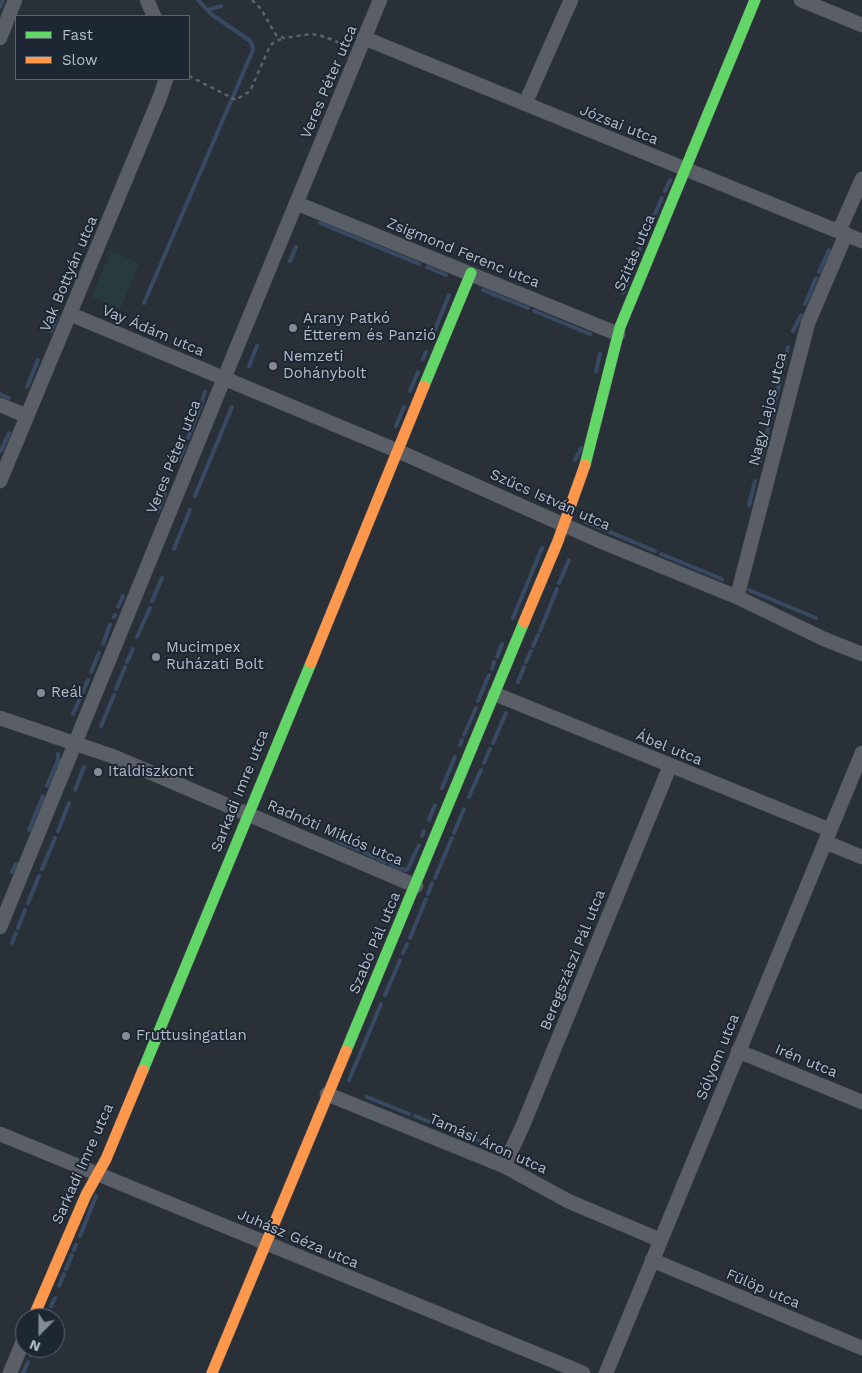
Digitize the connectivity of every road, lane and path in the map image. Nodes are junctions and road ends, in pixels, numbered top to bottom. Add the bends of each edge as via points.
1 (15, 0) edge
2 (147, 0) edge
3 (252, 0) edge
4 (380, 0) edge
5 (571, 0) edge
6 (755, 0) edge
7 (801, 0) edge
8 (154, 15) edge
9 (862, 25) edge
10 (276, 35) junction
11 (0, 38) edge
12 (284, 38) junction
13 (364, 38) junction
14 (274, 42) junction
15 (343, 44) dead end
16 (190, 77) edge
17 (166, 80) edge
18 (525, 104) junction
19 (686, 169) junction
20 (862, 179) edge
21 (296, 203) junction
22 (842, 233) junction
23 (862, 241) edge
24 (471, 273) junction
25 (70, 314) junction
26 (618, 334) junction
27 (224, 378) junction
28 (0, 405) edge
29 (27, 416) junction
30 (398, 450) junction
31 (0, 481) edge
32 (565, 525) junction
33 (737, 597) junction
34 (862, 654) edge
35 (495, 694) junction
36 (0, 718) edge
37 (75, 743) junction
38 (862, 753) edge
39 (670, 766) junction
40 (248, 814) junction
41 (828, 836) junction
42 (862, 857) edge
43 (416, 886) junction
44 (0, 926) edge
45 (738, 1051) junction
46 (327, 1094) junction
47 (862, 1102) edge
48 (0, 1134) edge
49 (504, 1166) junction
50 (97, 1174) junction
51 (660, 1240) junction
52 (265, 1243) junction
53 (652, 1260) junction
54 (37, 1308) edge
55 (862, 1348) edge
56 (16, 1358) edge
57 (10, 1373) edge
58 (212, 1373) edge
59 (583, 1373) edge
60 (606, 1373) edge

1 - 11 street
2 - 8 street
3 - 10 path
4 - 13 street, Veres Péter utca
5 - 18 street
6 - 19 street, Szitás utca
7 - 9 street
10 - 12 path
10 - 14 path
12 - 14 path
12 - 15 path via 311,34
13 - 18 street, Józsai utca
13 - 21 street, Veres Péter utca
14 - 16 path via 250,91 236,100
17 - 25 street, Vak Bottyán utca
18 - 19 street, Józsai utca
19 - 22 street, Józsai utca
19 - 26 street, Szitás utca
20 - 22 street, Nagy Lajos utca
21 - 24 street, Zsigmond Ferenc utca
21 - 27 street, Veres Péter utca
22 - 23 street, Józsai utca
22 - 33 street, Nagy Lajos utca via 808,323
24 - 26 street, Zsigmond Ferenc utca
24 - 30 street, Sarkadi Imre utca
25 - 27 street, Vay Ádám utca
25 - 29 street, Vak Bottyán utca
26 - 32 street, Szitás utca via 588,460
27 - 30 street, Szűcs István utca
27 - 37 street, Veres Péter utca
28 - 29 street
29 - 31 street, Vak Bottyán utca
30 - 32 street, Szűcs István utca
30 - 40 street, Sarkadi Imre utca
32 - 33 street, Szűcs István utca
32 - 35 street, Szabó Pál utca
33 - 34 street, Szűcs István utca
35 - 39 street, Ábel utca
35 - 43 street, Szabó Pál utca
36 - 37 street, Radnóti Miklós utca
37 - 40 street, Radnóti Miklós utca
37 - 44 street, Veres Péter utca
38 - 41 street, Sólyom utca
39 - 41 street, Ábel utca
39 - 49 street, Beregszászi Pál utca
40 - 43 street, Radnóti Miklós utca
40 - 50 street, Sarkadi Imre utca
41 - 42 street, Ábel utca
41 - 45 street, Sólyom utca
43 - 46 street, Szabó Pál utca
45 - 47 street, Irén utca
45 - 51 street, Sólyom utca
46 - 49 street, Tamási Áron utca
46 - 52 street, Szabó Pál utca
48 - 50 street, Juhász Géza utca
49 - 51 street, Tamási Áron utca via 568,1201
50 - 52 street, Juhász Géza utca
50 - 54 street, Sarkadi Imre utca
51 - 53 street, Sólyom utca
52 - 58 street, Szabó Pál utca
52 - 59 street, Juhász Géza utca
53 - 55 street, Fülöp utca
53 - 60 street, Sólyom utca
56 - 57 street

